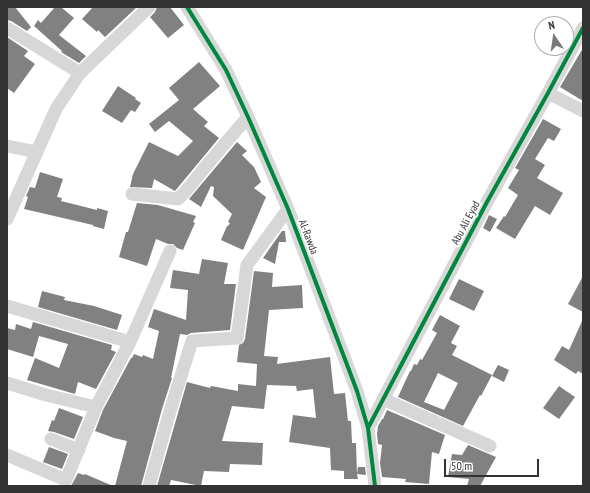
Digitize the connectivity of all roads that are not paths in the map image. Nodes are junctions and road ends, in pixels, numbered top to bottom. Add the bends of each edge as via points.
1 (149, 7) edge
2 (187, 7) edge
3 (7, 28) edge
4 (583, 28) edge
5 (80, 73) junction
6 (548, 93) junction
7 (583, 111) edge
8 (248, 117) junction
9 (7, 146) edge
10 (37, 152) junction
11 (132, 194) dead end
12 (288, 209) junction
13 (7, 218) edge
14 (170, 251) dead end
15 (7, 306) edge
16 (130, 342) junction
17 (7, 383) edge
18 (383, 399) junction
19 (96, 407) junction
20 (368, 428) junction
21 (51, 438) dead end
22 (490, 446) dead end
23 (79, 450) junction
24 (7, 455) edge
25 (149, 486) edge
26 (375, 486) edge

1 - 5 street
2 - 8 street, Al-Rawda via 226,70
3 - 5 street
4 - 6 street, Abu Ali Eyad
5 - 10 street via 56,109
6 - 7 street
6 - 18 street, Abu Ali Eyad
8 - 11 street via 178,199
8 - 12 street, Al-Rawda
9 - 10 street
10 - 13 street
12 - 20 street, Al-Rawda via 357,391
12 - 25 street via 247,265 237,338 192,340
14 - 16 street
15 - 16 street
16 - 19 street
17 - 19 street
18 - 20 street, Abu Ali Eyad
18 - 22 street
19 - 23 street
20 - 26 street, Al-Rawda
21 - 23 street
23 - 24 street via 66,480

